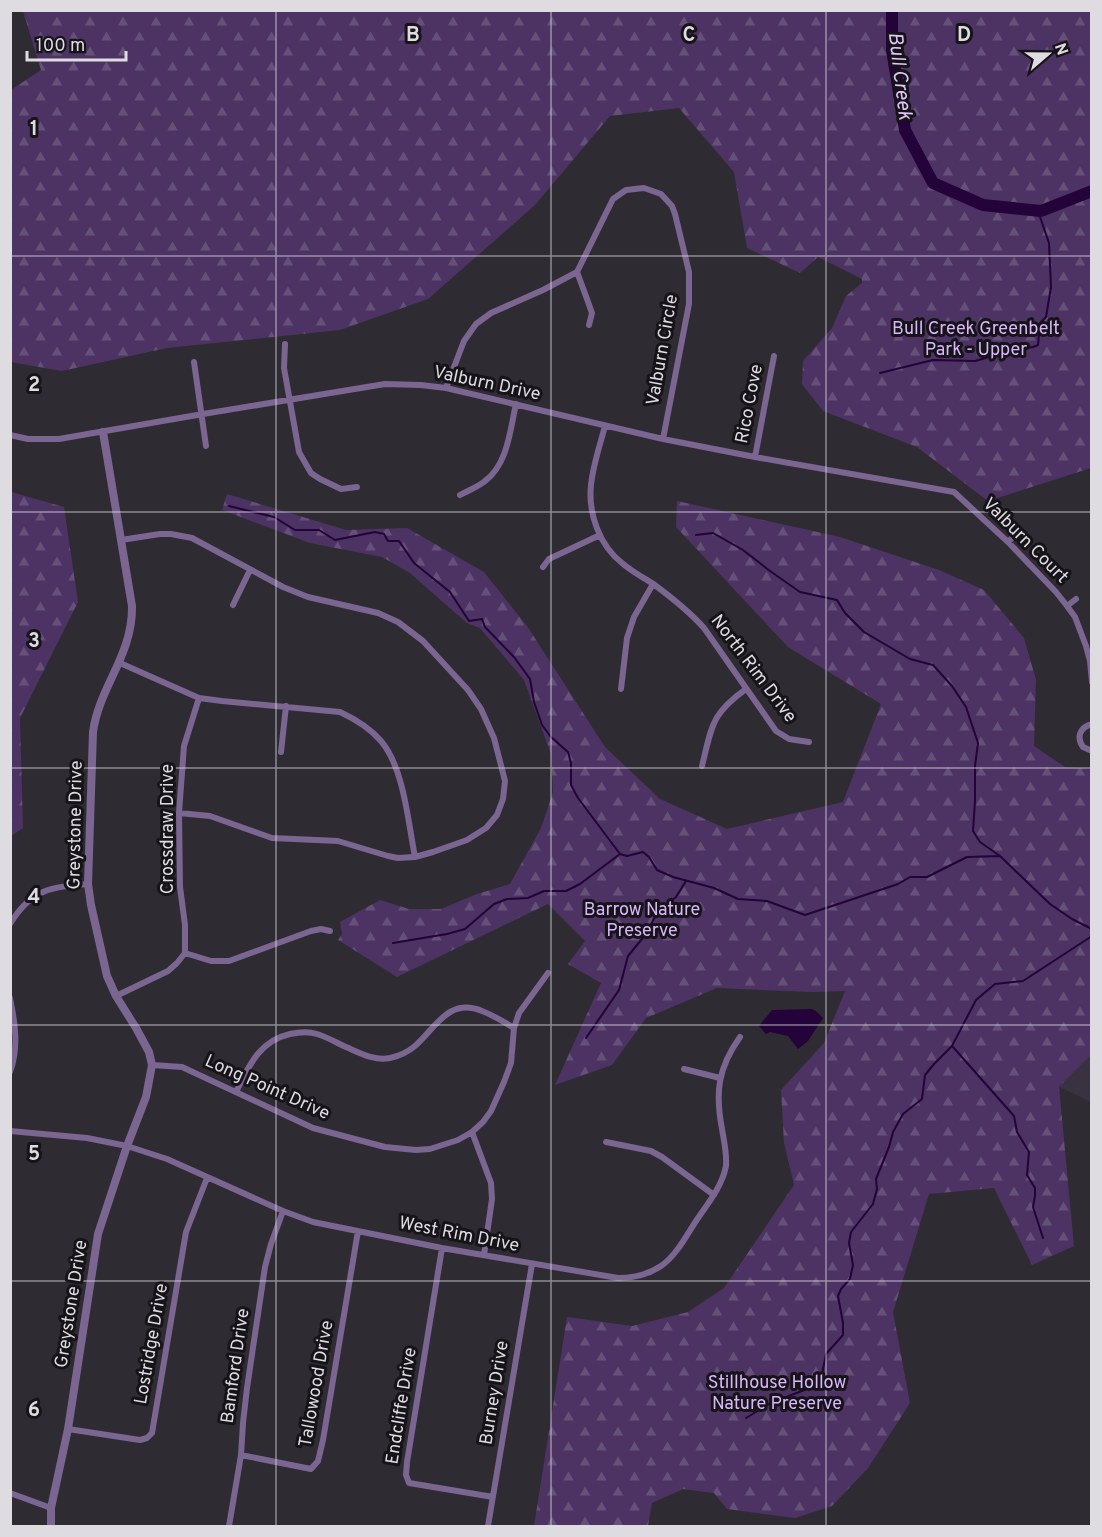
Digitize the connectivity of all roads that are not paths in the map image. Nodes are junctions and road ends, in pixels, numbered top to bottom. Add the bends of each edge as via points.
1 (577, 272) junction
2 (589, 326) dead end
3 (285, 344) dead end
4 (774, 356) dead end
5 (194, 362) dead end
6 (446, 388) junction
7 (290, 399) junction
8 (516, 405) junction
9 (202, 414) junction
10 (605, 426) junction
11 (103, 432) junction
12 (10, 435) edge
13 (663, 439) junction
14 (206, 446) dead end
15 (755, 457) junction
16 (357, 487) dead end
17 (954, 492) joint
18 (460, 495) dead end
19 (1017, 533) dead end
20 (600, 535) junction
21 (121, 540) junction
22 (1008, 542) junction
23 (543, 567) dead end
24 (250, 570) junction
25 (653, 584) junction
26 (1076, 599) dead end
27 (233, 605) dead end
28 (1067, 606) junction
29 (120, 663) junction
30 (1092, 682) edge
31 (621, 689) dead end
32 (746, 689) junction
33 (199, 698) junction
34 (286, 706) junction
35 (1092, 724) edge
36 (809, 742) dead end
37 (1092, 751) edge
38 (281, 752) dead end
39 (702, 766) dead end
40 (179, 813) junction
41 (415, 856) junction
42 (88, 884) junction
43 (10, 924) edge
44 (330, 932) dead end
45 (184, 953) junction
46 (548, 973) dead end
47 (116, 996) junction
48 (10, 998) edge
49 (514, 1028) junction
50 (740, 1037) dead end
51 (152, 1065) junction
52 (684, 1069) dead end
53 (10, 1072) edge
54 (720, 1078) junction
55 (236, 1092) junction
56 (10, 1131) edge
57 (472, 1132) junction
58 (606, 1142) dead end
59 (127, 1146) junction
60 (207, 1178) junction
61 (714, 1195) junction
62 (283, 1211) junction
63 (358, 1231) junction
64 (442, 1248) junction
65 (484, 1255) junction
66 (532, 1264) junction
67 (68, 1428) junction
68 (241, 1455) junction
69 (10, 1493) edge
70 (493, 1497) junction
71 (51, 1508) junction
72 (51, 1527) edge
73 (229, 1527) edge
74 (488, 1527) edge

1 - 2 street via 592,313
1 - 6 street via 476,324 464,341
1 - 13 street, Valburn Circle via 613,199 626,190 644,188 661,194 672,206 689,272 689,304
3 - 7 street via 284,368
4 - 15 street, Rico Cove
5 - 9 street
6 - 7 street, Valburn Drive via 385,384
6 - 8 street, Valburn Drive
7 - 9 street, Valburn Drive
7 - 16 street via 299,452 311,473 341,489
8 - 10 street, Valburn Drive
8 - 18 street via 497,469 487,480
9 - 11 street, Valburn Drive
9 - 14 street
10 - 13 street, Valburn Drive
10 - 20 street, North Rim Drive via 591,482 592,513
11 - 12 street, Valburn Drive via 51,440
11 - 21 street, Greystone Drive
13 - 15 street, Valburn Drive
15 - 17 street, Valburn Drive
17 - 22 street, Valburn Court
19 - 22 street
20 - 23 street via 549,559
20 - 25 street, North Rim Drive via 622,563
21 - 24 street via 182,535
21 - 29 street, Greystone Drive via 133,619
22 - 28 street, Valburn Court
24 - 27 street
24 - 41 street via 308,597 378,613 398,622 423,641 481,709 494,738 505,781 497,815 467,840
25 - 31 street via 627,638
25 - 32 street, North Rim Drive via 692,614
26 - 28 street
28 - 30 street, Valburn Court via 1086,646
29 - 33 street
29 - 42 street, Greystone Drive via 94,719
32 - 36 street, North Rim Drive via 776,731 789,739
32 - 39 street via 719,712
33 - 34 street
33 - 40 street, Crossdraw Drive via 184,746
34 - 38 street
34 - 41 street via 340,712 357,720 382,741 400,778
35 - 37 street via 1081,730 1079,739 1083,747
40 - 41 street via 210,816 272,838 338,841 398,858
40 - 45 street, Crossdraw Drive
42 - 43 street via 48,889 25,904
42 - 47 street, Greystone Drive via 107,976
44 - 45 street via 311,931 229,961
45 - 47 street via 168,971
46 - 49 street, Long Point Drive via 519,1013
47 - 51 street, Greystone Drive via 149,1052
48 - 53 street via 16,1037
49 - 55 street via 481,1010 462,1008 445,1015 408,1051 385,1059 362,1054 319,1035 298,1032 266,1044
49 - 57 street, Long Point Drive via 511,1063 504,1082 491,1111
50 - 54 street, West Rim Drive
51 - 55 street, Long Point Drive via 182,1067
51 - 59 street, Greystone Drive via 146,1097
52 - 54 street
54 - 61 street, West Rim Drive via 718,1111 726,1165
55 - 57 street, Long Point Drive via 313,1128 385,1147 430,1149
56 - 59 street, West Rim Drive
57 - 65 street via 491,1184
58 - 61 street via 651,1151
59 - 60 street, West Rim Drive
59 - 67 street, Greystone Drive via 98,1234
60 - 62 street, West Rim Drive
60 - 67 street, Lostridge Drive via 186,1232 152,1433 140,1440
61 - 66 street, West Rim Drive via 669,1260 639,1276 618,1278
62 - 63 street, West Rim Drive
62 - 68 street, Bamford Drive via 265,1267
63 - 64 street, West Rim Drive
63 - 68 street, Tallowood Drive via 318,1461 311,1469
64 - 65 street, West Rim Drive
64 - 70 street, Endcliffe Drive via 406,1475 409,1483
65 - 66 street, West Rim Drive
66 - 70 street, Burney Drive
67 - 71 street, Greystone Drive
68 - 73 street, Bamford Drive
69 - 71 street
70 - 74 street, Burney Drive
71 - 72 street, Greystone Drive

